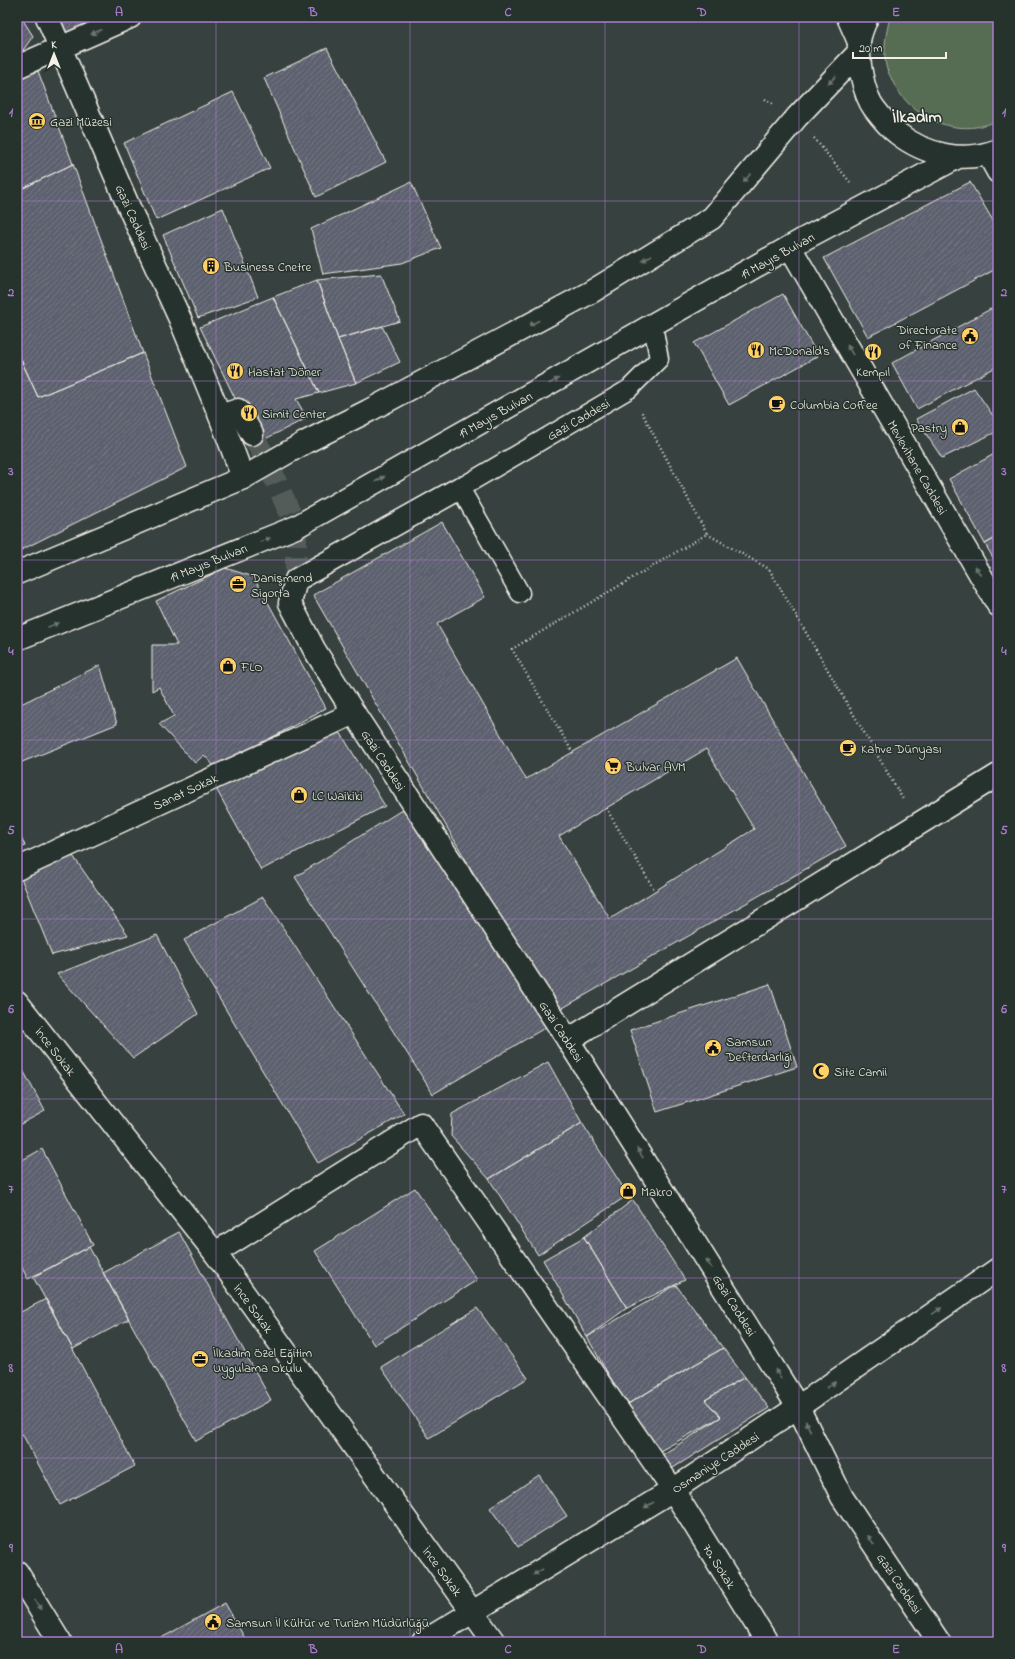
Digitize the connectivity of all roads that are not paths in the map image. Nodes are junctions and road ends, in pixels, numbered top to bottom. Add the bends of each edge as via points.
1 (47, 17) edge
2 (130, 17) edge
3 (848, 17) edge
4 (867, 17) edge
5 (859, 47) junction
6 (62, 48) junction
7 (17, 67) edge
8 (958, 157) junction
9 (995, 159) edge
10 (790, 247) junction
11 (653, 325) junction
12 (220, 416) junction
13 (252, 434) tunnel mouth
14 (242, 478) junction
15 (460, 488) junction
16 (17, 573) edge
17 (520, 593) dead end
18 (998, 605) edge
19 (17, 639) edge
20 (354, 713) junction
21 (998, 775) edge
22 (17, 869) edge
23 (17, 1002) edge
24 (568, 1040) junction
25 (215, 1254) junction
26 (998, 1269) edge
27 (798, 1407) junction
28 (673, 1490) junction
29 (17, 1572) edge
30 (472, 1612) junction
31 (60, 1642) edge
32 (423, 1642) edge
33 (494, 1642) edge
34 (767, 1642) edge
35 (939, 1642) edge

1 - 6 street, Gazi Caddesi
2 -> 6 street
3 - 5 street
4 - 5 street
5 - 8 street via 861,76 874,107 896,133 925,150
5 -> 14 street via 712,218 591,292
6 - 7 street
6 - 12 street, Gazi Caddesi
8 - 9 street
8 - 10 street, 19 Mayıs Bulvarı
10 - 11 street, 19 Mayıs Bulvarı
18 -> 10 street, Mevlevihane Caddesi
11 - 15 lane, Gazi Caddesi via 659,359 629,389
19 -> 11 street, 19 Mayıs Bulvarı via 296,527
12 - 13 street via 238,410
12 - 14 street, Gazi Caddesi
14 - 16 street
15 - 17 lane
15 - 20 street, Gazi Caddesi via 296,580 290,604 314,649
20 - 22 street, Sanat Sokak
20 - 24 street, Gazi Caddesi
21 - 24 street
23 - 25 street, İnce Sokak
27 -> 24 street, Gazi Caddesi
25 - 28 street, 70. Sokak via 421,1124
25 - 30 street, İnce Sokak
27 -> 26 street, Osmaniye Caddesi
27 - 28 street, Osmaniye Caddesi
35 -> 27 street, Gazi Caddesi via 842,1497
28 -> 30 street, Osmaniye Caddesi
28 - 34 street, 70. Sokak
29 -> 31 street
30 - 32 street, Osmaniye Caddesi
30 - 33 street, İnce Sokak

